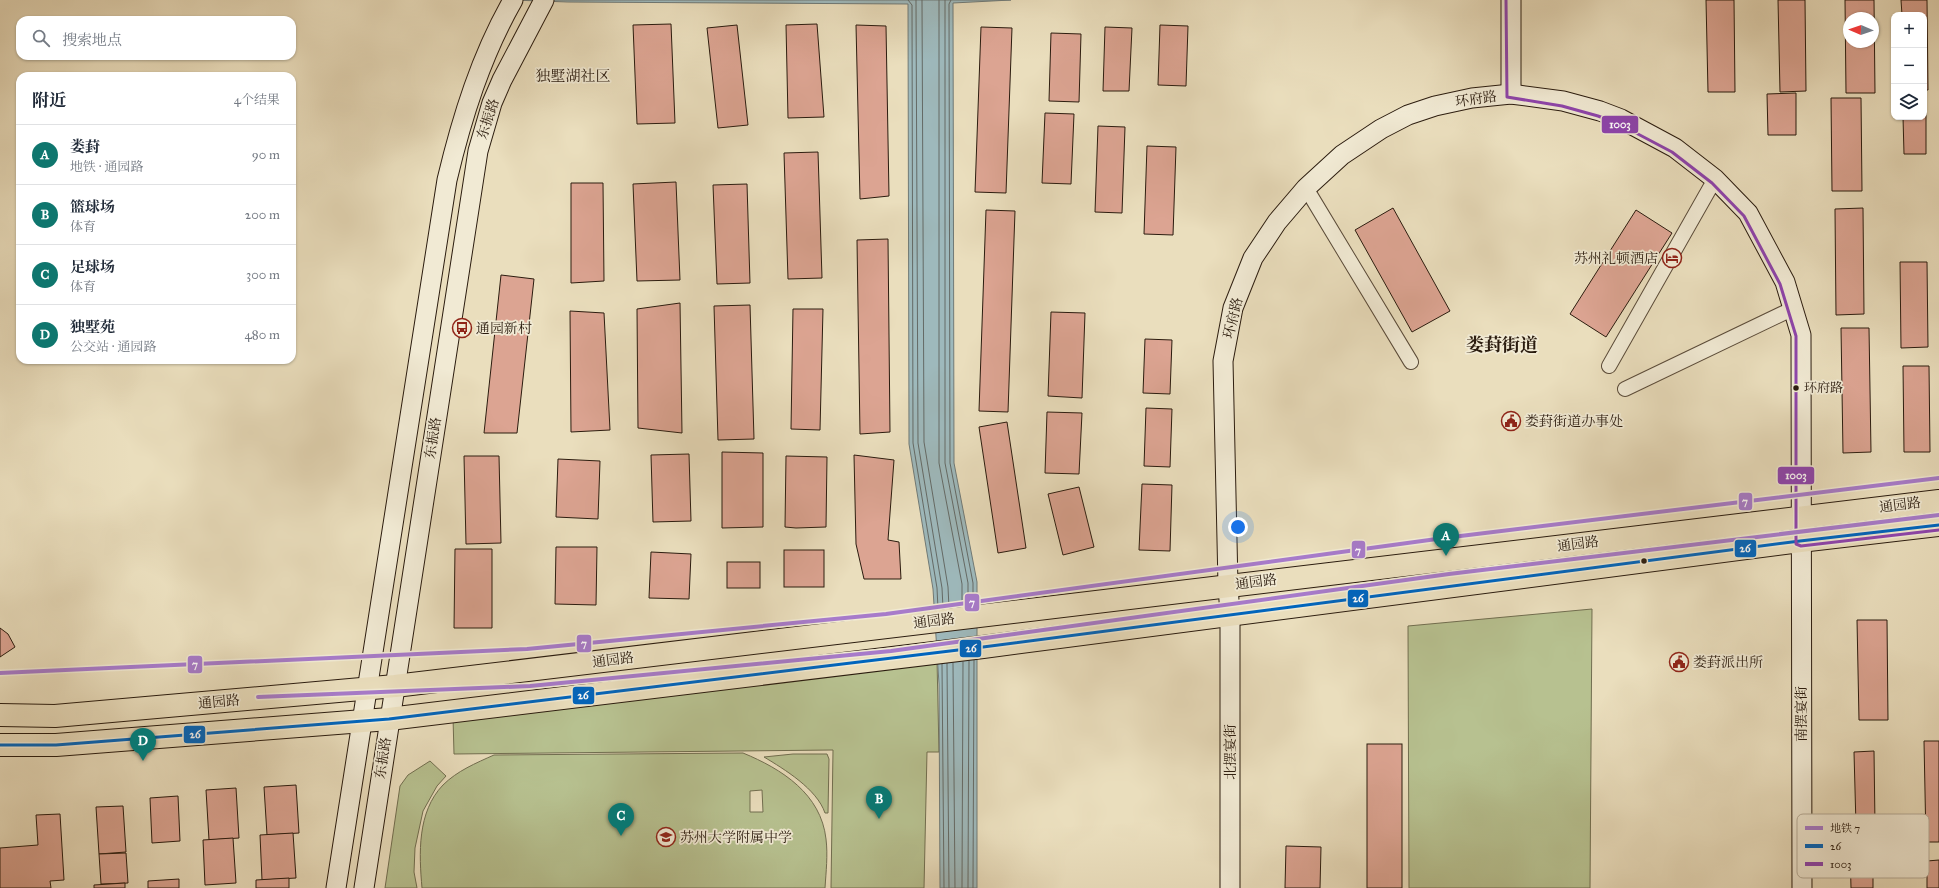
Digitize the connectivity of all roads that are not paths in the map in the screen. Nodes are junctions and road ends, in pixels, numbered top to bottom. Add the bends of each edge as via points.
1 (1512, 0) edge
2 (512, 3) edge
3 (543, 3) edge
4 (1511, 94) junction
5 (1715, 179) junction
6 (1306, 188) junction
7 (1794, 308) junction
8 (1411, 362) dead end
9 (1609, 366) dead end
10 (1625, 390) dead end
11 (1939, 501) edge
12 (1801, 517) junction
13 (1939, 525) edge
14 (1800, 541) junction
15 (1228, 585) junction
16 (1230, 616) junction
17 (395, 686) junction
18 (367, 689) junction
19 (0, 715) edge
20 (389, 719) junction
21 (361, 721) junction
22 (0, 745) edge
23 (1802, 814) edge
24 (1802, 878) edge
25 (336, 888) edge
26 (364, 888) edge
27 (1230, 888) edge
28 (1802, 888) edge

1 - 4 street
2 - 18 street, 东振路 via 491,43 478,76 455,145 447,180
3 - 17 street, 东振路 via 492,102 478,151
4 - 5 street, 环府路 via 1563,101 1621,119 1675,148
4 - 6 street, 环府路 via 1472,98 1408,115 1381,129 1342,155
5 - 7 street, 环府路 via 1748,213 1785,282
5 - 9 street
6 - 8 street
6 - 15 street, 环府路 via 1277,222 1253,258 1233,308 1223,361
7 - 10 street
7 - 12 street, 环府路 via 1801,335
11 - 12 main road, 通园路
12 - 14 street, 环府路
12 - 15 main road, 通园路
13 - 14 main road, 通园路
14 - 16 main road, 通园路
14 - 23 street, 南摆宴街
15 - 16 street, 环府路
15 - 17 main road, 通园路
16 - 20 main road, 通园路
16 - 27 street, 北摆宴街
17 - 18 main road, 通园路
17 - 20 street, 东振路
18 - 19 main road, 通园路 via 55,716
18 - 21 street, 东振路
20 - 21 main road, 通园路
20 - 26 street, 东振路
21 - 22 main road, 通园路 via 56,745
21 - 25 street, 东振路
24 - 28 street, 南摆宴街

